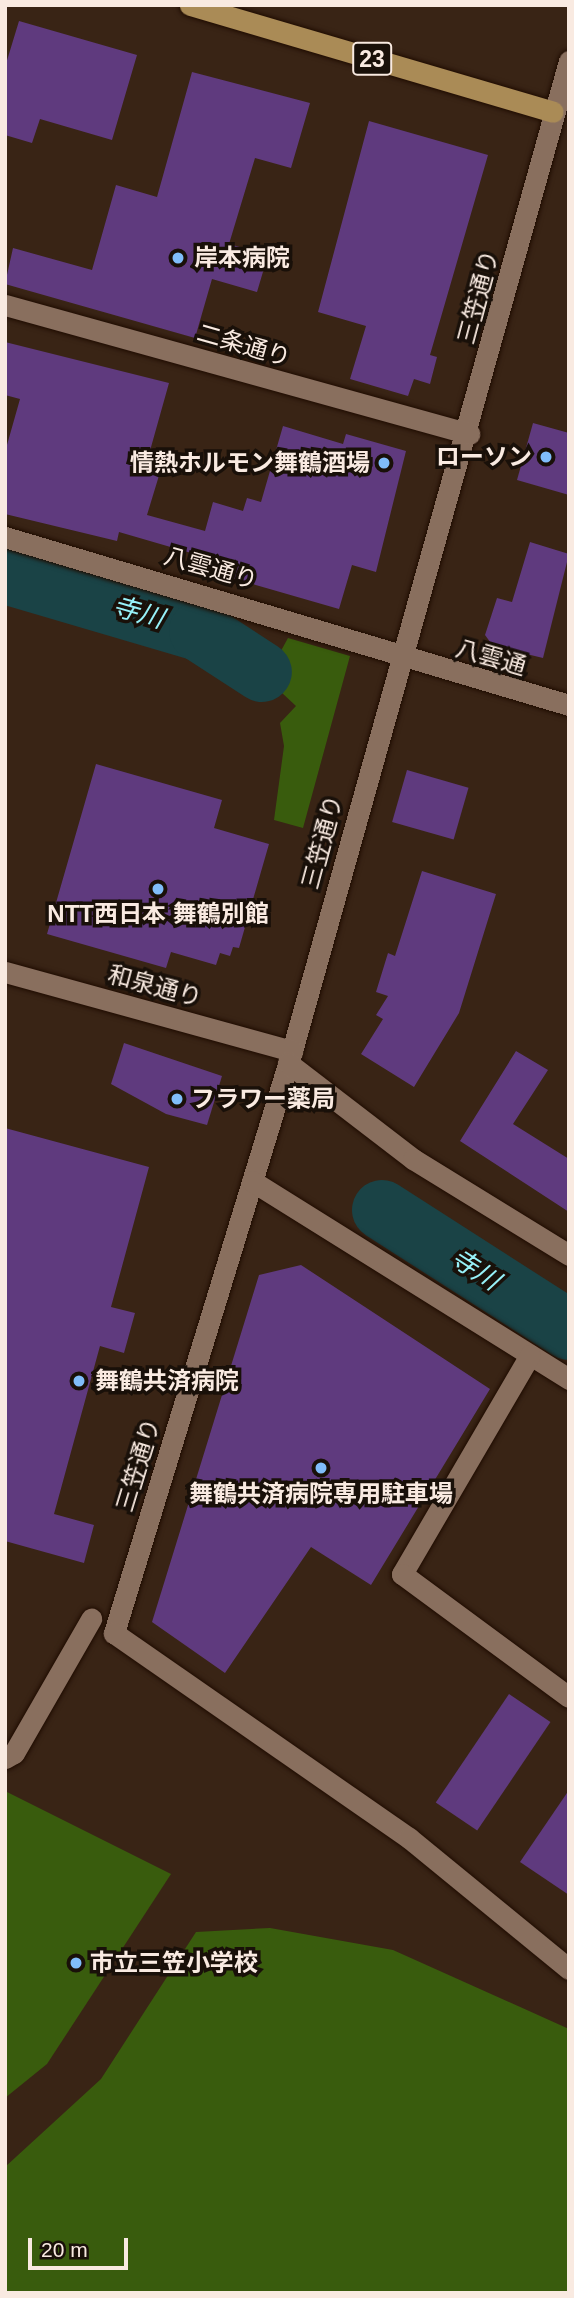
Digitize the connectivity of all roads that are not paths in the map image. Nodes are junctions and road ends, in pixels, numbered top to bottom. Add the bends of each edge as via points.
1 (190, 5) edge
2 (569, 61) edge
3 (564, 114) edge
4 (5, 305) edge
5 (469, 434) junction
6 (5, 537) edge
7 (399, 659) junction
8 (569, 705) edge
9 (5, 972) edge
10 (290, 1057) junction
11 (252, 1181) junction
12 (569, 1255) edge
13 (530, 1355) junction
14 (569, 1379) edge
15 (91, 1619) dead end
16 (569, 1697) edge
17 (5, 1758) edge
18 (569, 1969) edge

1 - 3 main road, 23
2 - 3 street, 三笠通り
3 - 5 street, 三笠通り
4 - 5 street, 二条通り
5 - 7 street, 三笠通り
6 - 7 street, 八雲通り via 371,641
7 - 8 street, 八雲通
7 - 10 street, 三笠通り
9 - 10 street, 和泉通り
10 - 11 street, 三笠通り
10 - 12 street via 413,1158
11 - 13 street
11 - 18 street, 三笠通り via 114,1633 409,1838
13 - 14 street
13 - 16 street via 402,1574
15 - 17 street via 14,1754

